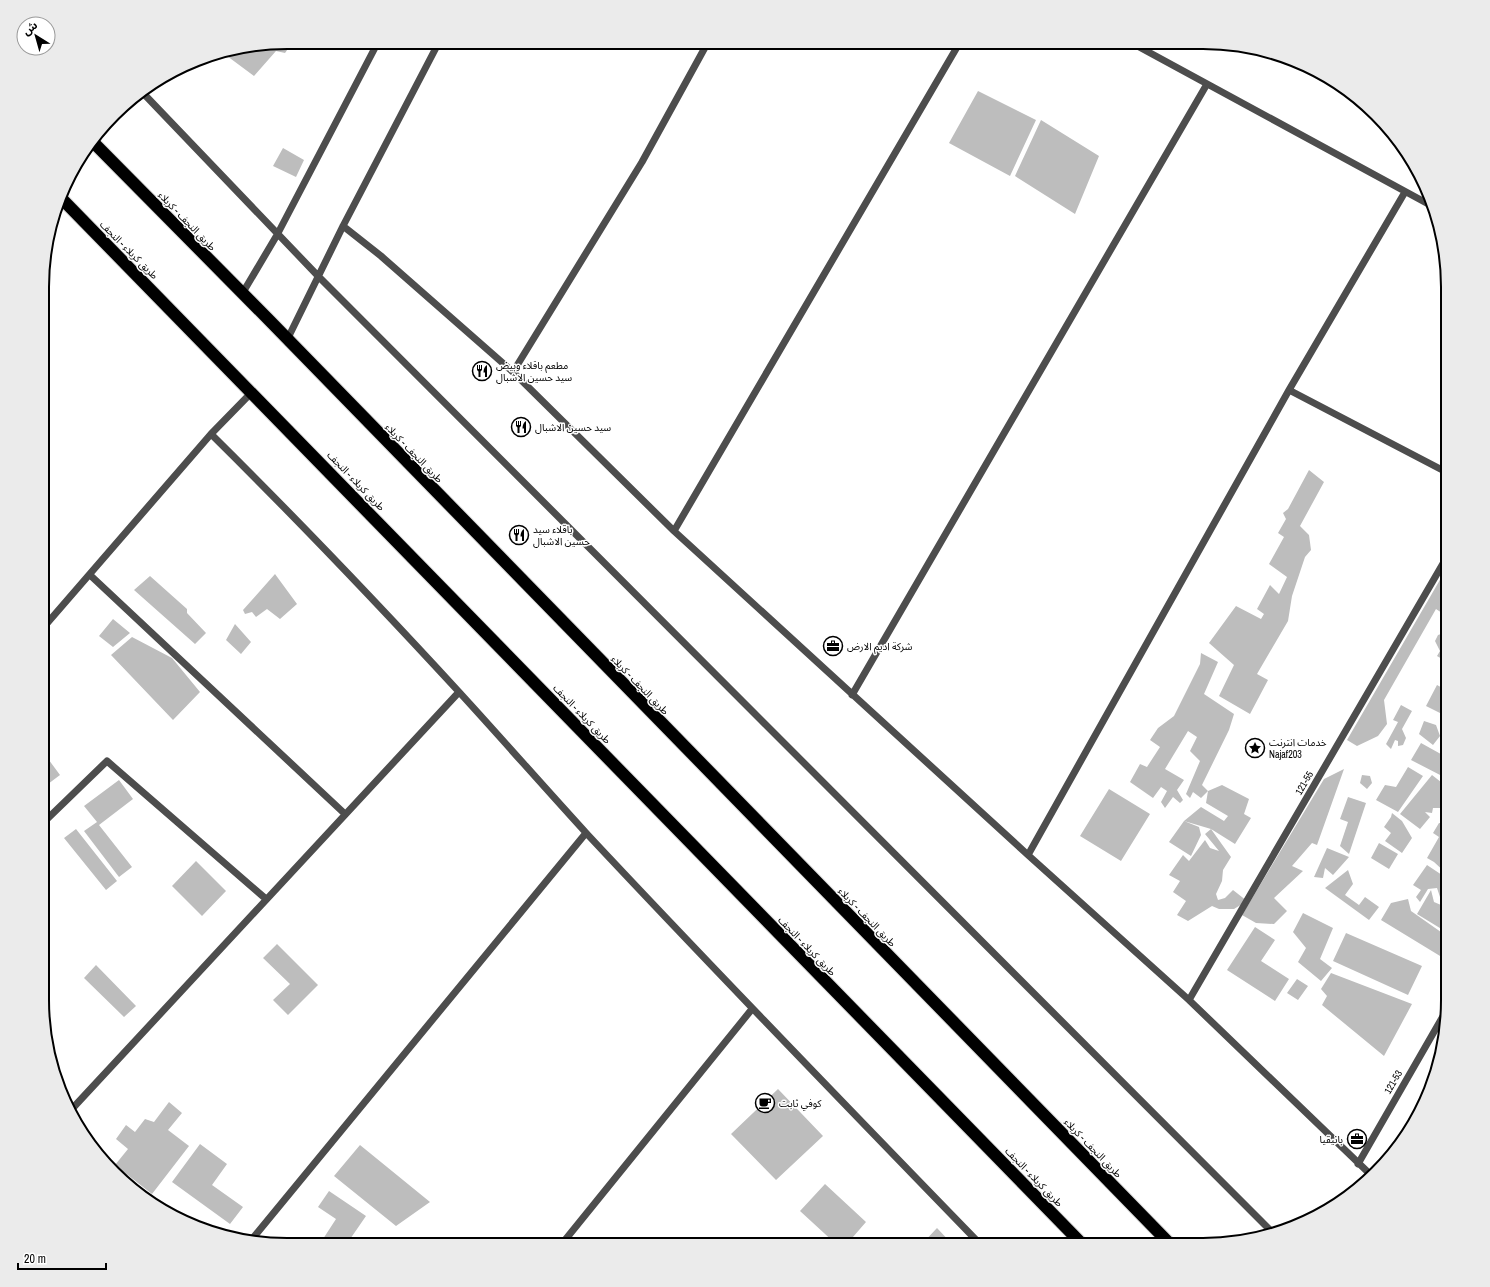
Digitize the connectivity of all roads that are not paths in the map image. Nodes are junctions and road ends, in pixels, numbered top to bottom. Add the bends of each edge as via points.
1 (374, 49) edge
2 (435, 49) edge
3 (704, 49) edge
4 (956, 49) edge
5 (1143, 49) edge
6 (1207, 84) junction
7 (145, 96) edge
8 (96, 145) edge
9 (1405, 192) junction
10 (65, 202) edge
11 (1425, 203) edge
12 (343, 226) junction
13 (277, 235) junction
14 (319, 277) junction
15 (242, 294) junction
16 (287, 340) junction
17 (513, 372) junction
18 (1289, 390) junction
19 (252, 392) junction
20 (211, 434) junction
21 (1441, 469) edge
22 (674, 531) junction
23 (1441, 567) edge
24 (90, 575) junction
25 (49, 621) edge
26 (459, 692) junction
27 (852, 695) junction
28 (345, 814) junction
29 (49, 817) edge
30 (586, 833) junction
31 (1028, 855) junction
32 (266, 899) junction
33 (1189, 1000) junction
34 (752, 1009) junction
35 (1440, 1021) edge
36 (75, 1106) edge
37 (1358, 1164) junction
38 (1367, 1172) edge
39 (1269, 1229) edge
40 (255, 1236) edge
41 (568, 1238) edge
42 (974, 1238) edge
43 (1077, 1238) edge
44 (1164, 1238) edge

1 - 13 street
2 - 12 street
3 - 17 street via 642,162
4 - 22 street
5 - 6 street
6 - 9 street
6 - 27 street
7 - 13 street
8 - 15 highway, طريق النجف - کربلاء
9 - 11 street
9 - 18 street
10 - 19 highway, طريق کربلاء - النجف
12 - 14 street
12 - 17 street
13 - 14 street
13 - 15 street
14 - 16 street
14 - 39 street
15 - 16 highway, طريق النجف - کربلاء
16 - 44 highway, طريق النجف - کربلاء
17 - 22 street
18 - 21 street
18 - 31 street
19 - 20 street
19 - 43 highway, طريق کربلاء - النجف
20 - 24 street
20 - 26 street via 334,559
22 - 27 street
23 - 33 street, 121-55
24 - 25 street
24 - 28 street
26 - 28 street
26 - 30 street
27 - 31 street
28 - 32 street
29 - 32 street via 107,761
30 - 34 street
30 - 40 street
31 - 33 street
32 - 36 street
33 - 37 street
34 - 41 street
34 - 42 street
35 - 37 street, 121-53
37 - 38 street

